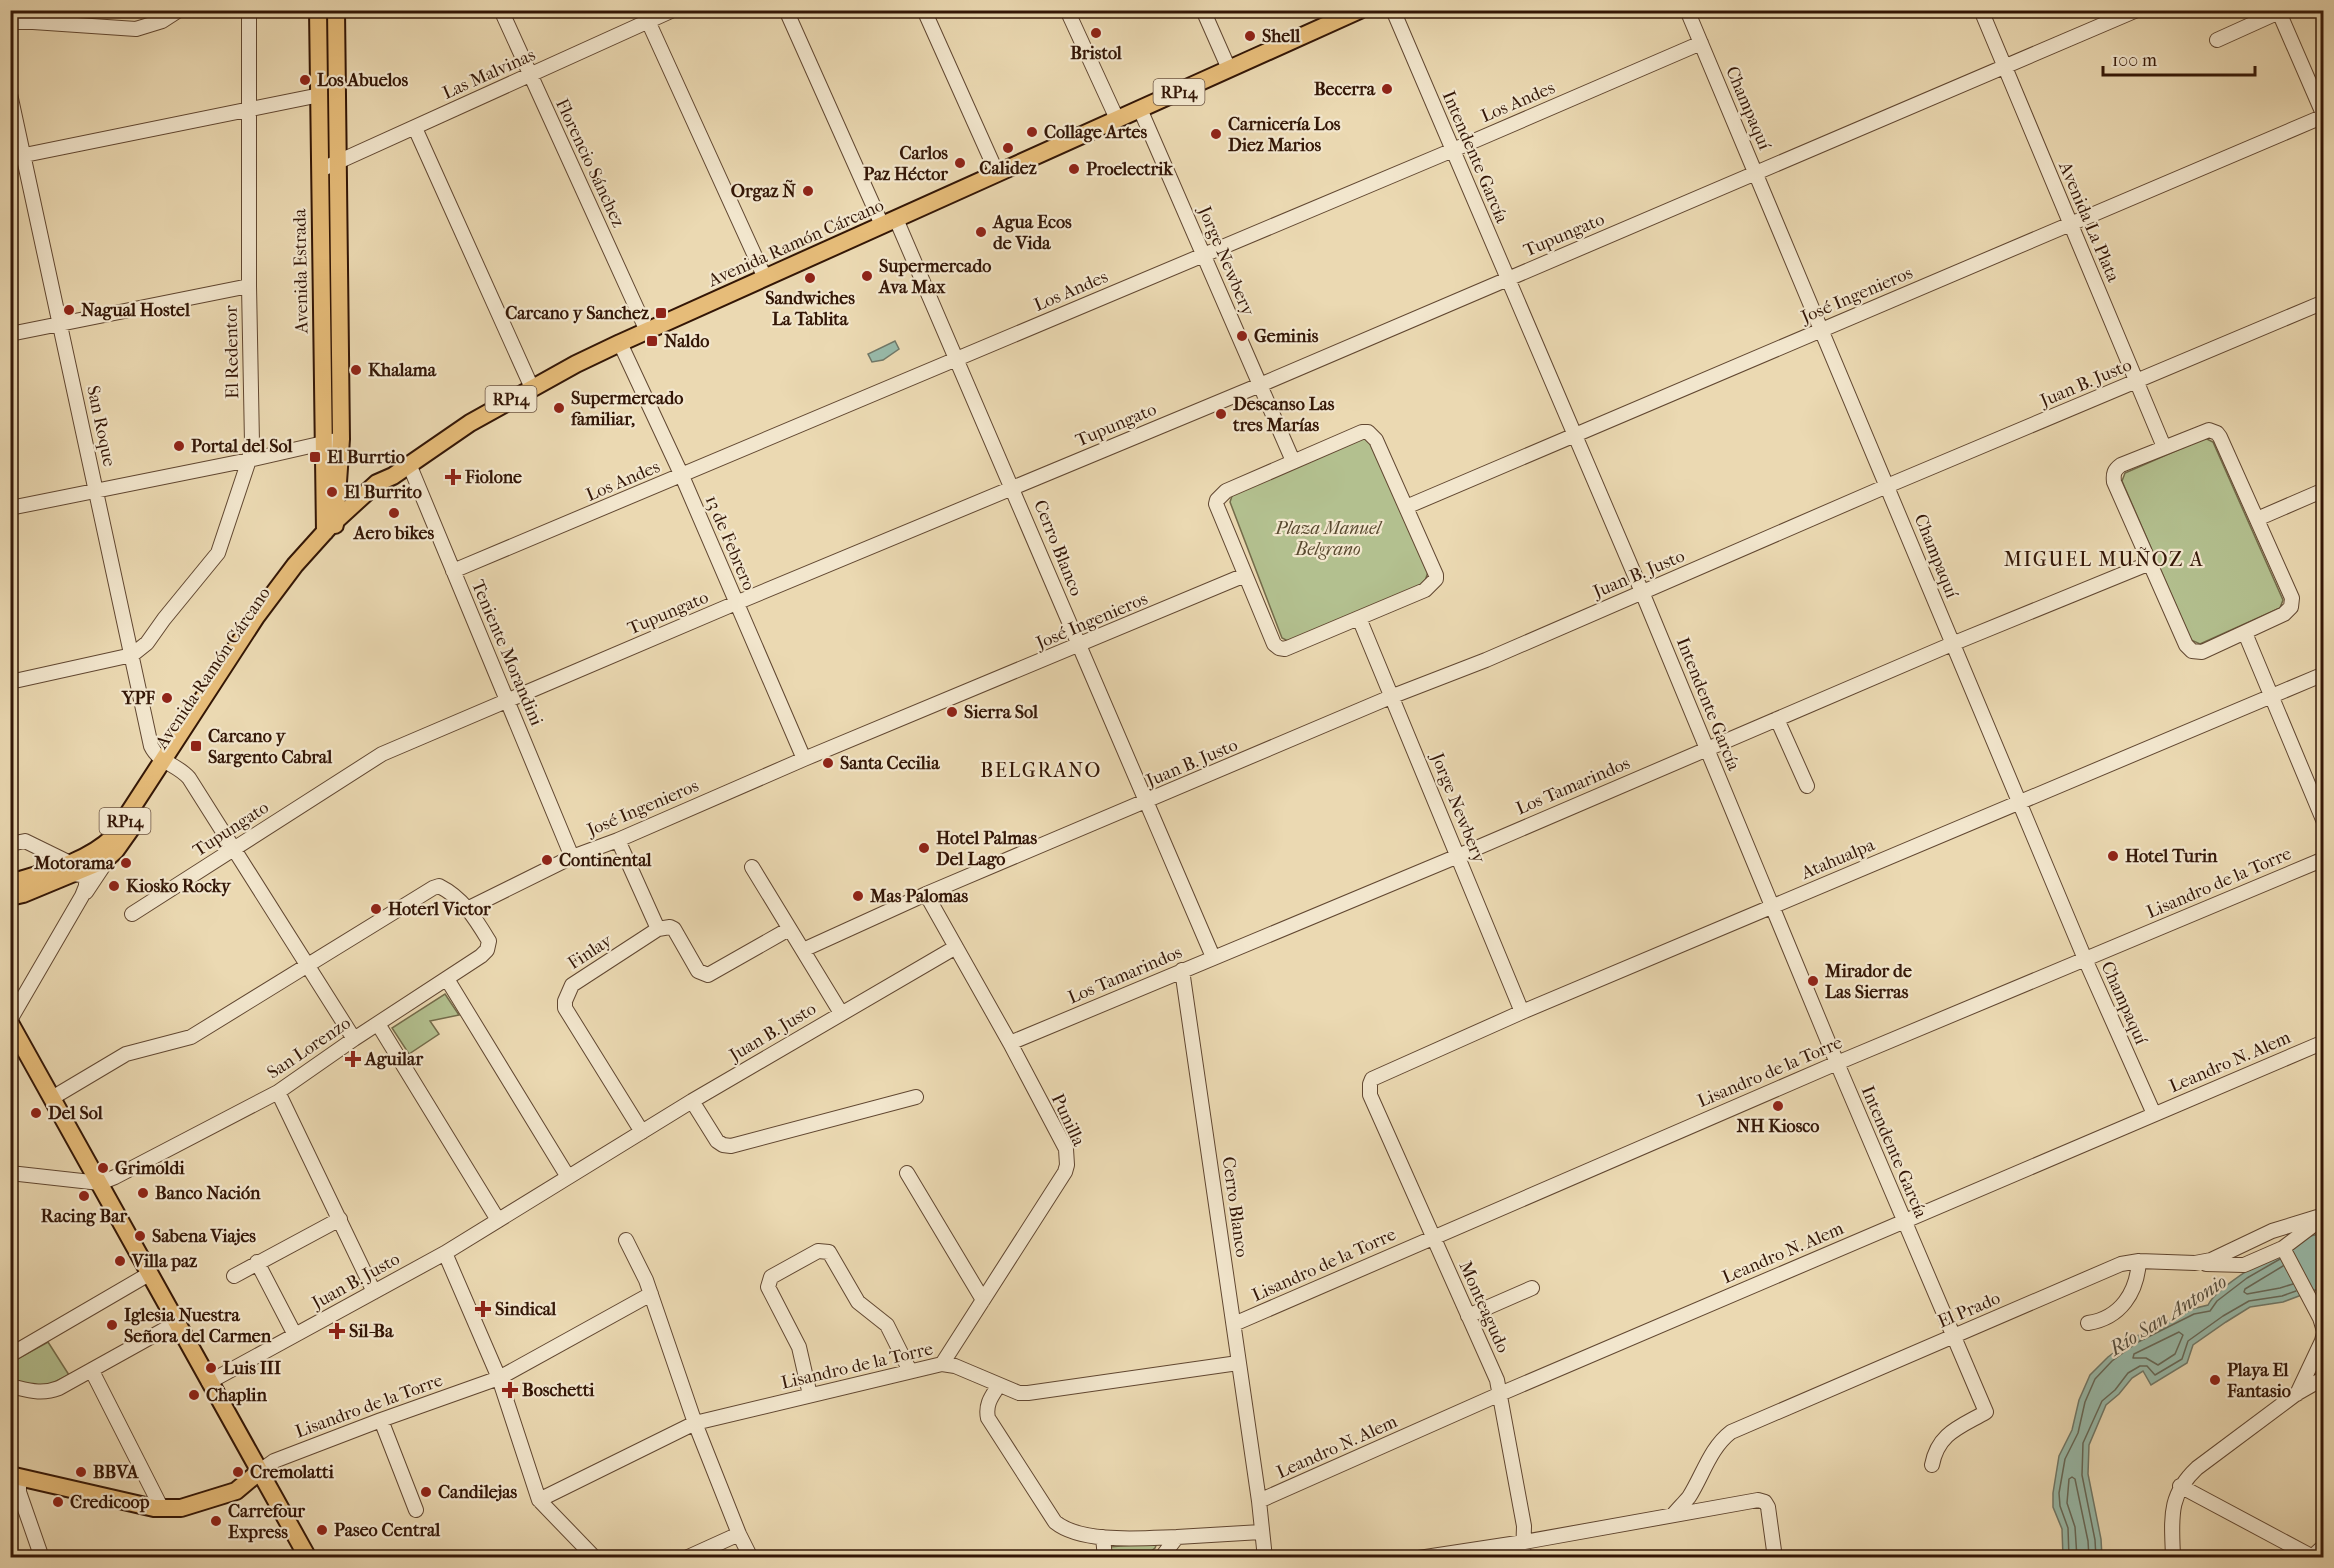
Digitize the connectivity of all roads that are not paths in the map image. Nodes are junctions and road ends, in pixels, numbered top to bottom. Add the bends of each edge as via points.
1 (179, 10) edge
2 (249, 10) edge
3 (318, 10) edge
4 (336, 10) edge
5 (501, 10) edge
6 (673, 10) edge
7 (786, 10) edge
8 (924, 10) edge
9 (1067, 10) edge
10 (1203, 10) edge
11 (1393, 10) edge
12 (1687, 10) edge
13 (1981, 10) edge
14 (2136, 10) edge
15 (2278, 11) edge
16 (1351, 12) edge
17 (646, 16) edge
18 (57, 17) edge
19 (10, 22) edge
20 (2217, 40) dead end
21 (1701, 43) junction
22 (336, 44) junction
23 (318, 45) junction
24 (2004, 67) junction
25 (1229, 69) junction
26 (530, 76) junction
27 (10, 94) edge
28 (320, 95) junction
29 (1140, 109) junction
30 (250, 110) junction
31 (2324, 116) edge
32 (1117, 119) junction
33 (415, 128) junction
34 (1453, 150) junction
35 (17, 157) edge
36 (339, 162) junction
37 (320, 170) junction
38 (997, 173) junction
39 (1756, 174) junction
40 (338, 216) junction
41 (320, 218) junction
42 (889, 222) junction
43 (2070, 225) junction
44 (1204, 255) junction
45 (765, 278) junction
46 (1507, 278) junction
47 (249, 286) junction
48 (2324, 302) edge
49 (61, 323) junction
50 (1822, 330) junction
51 (647, 331) junction
52 (10, 334) edge
53 (620, 343) junction
54 (957, 358) junction
55 (2137, 381) junction
56 (1260, 385) junction
57 (532, 388) junction
58 (1575, 434) junction
59 (341, 439) junction
60 (323, 444) junction
61 (2164, 447) junction
62 (249, 460) junction
63 (1293, 461) junction
64 (409, 464) junction
65 (393, 476) junction
66 (682, 476) junction
67 (339, 477) junction
68 (1887, 486) junction
69 (1014, 488) junction
70 (97, 490) junction
71 (2324, 490) edge
72 (368, 491) junction
73 (1406, 507) junction
74 (10, 508) edge
75 (2257, 519) junction
76 (330, 526) junction
77 (2150, 563) junction
78 (304, 570) junction
79 (453, 571) junction
80 (1245, 575) junction
81 (1642, 592) junction
82 (736, 603) junction
83 (1359, 618) junction
84 (2244, 633) junction
85 (1952, 644) junction
86 (1078, 646) junction
87 (132, 655) junction
88 (2324, 674) edge
89 (10, 682) edge
90 (1393, 696) junction
91 (2272, 696) junction
92 (508, 700) junction
93 (1777, 719) junction
94 (1706, 748) junction
95 (804, 759) junction
96 (168, 763) junction
97 (1807, 786) dead end
98 (1146, 802) junction
99 (2020, 802) junction
100 (2324, 822) edge
101 (618, 840) junction
102 (10, 844) edge
103 (234, 849) junction
104 (110, 856) junction
105 (1458, 856) junction
106 (572, 857) junction
107 (2324, 859) edge
108 (752, 867) dead end
109 (72, 868) junction
110 (10, 883) edge
111 (926, 894) junction
112 (82, 896) junction
113 (10, 897) edge
114 (1772, 906) junction
115 (469, 908) junction
116 (132, 914) dead end
117 (658, 929) junction
118 (789, 929) junction
119 (956, 947) junction
120 (803, 950) junction
121 (1213, 957) junction
122 (2085, 959) junction
123 (309, 965) junction
124 (1182, 970) junction
125 (447, 979) junction
126 (1522, 1012) junction
127 (841, 1013) junction
128 (10, 1022) edge
129 (378, 1024) junction
130 (354, 1039) junction
131 (2324, 1042) edge
132 (1010, 1043) junction
133 (1837, 1063) junction
134 (1370, 1084) joint
135 (278, 1092) junction
136 (916, 1097) dead end
137 (52, 1098) junction
138 (692, 1101) junction
139 (2154, 1114) junction
140 (642, 1132) junction
141 (10, 1173) edge
142 (907, 1173) dead end
143 (568, 1177) junction
144 (100, 1183) junction
145 (2324, 1216) edge
146 (340, 1219) junction
147 (498, 1220) junction
148 (1903, 1221) junction
149 (1433, 1237) junction
150 (626, 1240) dead end
151 (2283, 1248) junction
152 (445, 1253) junction
153 (2139, 1261) junction
154 (257, 1262) junction
155 (2194, 1263) junction
156 (149, 1274) junction
157 (234, 1276) dead end
158 (1532, 1288) dead end
159 (374, 1292) junction
160 (651, 1294) junction
161 (982, 1300) junction
162 (1468, 1316) junction
163 (176, 1323) junction
164 (2088, 1323) dead end
165 (1234, 1324) junction
166 (2324, 1332) edge
167 (295, 1335) junction
168 (1953, 1337) junction
169 (10, 1355) edge
170 (1238, 1363) junction
171 (942, 1364) junction
172 (92, 1371) junction
173 (910, 1371) junction
174 (499, 1378) junction
175 (2324, 1378) edge
176 (209, 1382) junction
177 (999, 1385) junction
178 (10, 1386) edge
179 (1500, 1394) junction
180 (2296, 1394) junction
181 (810, 1395) junction
182 (381, 1420) junction
183 (695, 1423) junction
184 (1932, 1465) dead end
185 (260, 1471) junction
186 (15, 1476) edge
187 (2180, 1486) junction
188 (1689, 1497) junction
189 (539, 1500) junction
190 (1259, 1501) junction
191 (162, 1509) junction
192 (416, 1510) dead end
193 (1696, 1511) junction
194 (1673, 1515) junction
195 (1262, 1532) junction
196 (739, 1534) junction
197 (1103, 1537) junction
198 (1177, 1537) junction
199 (1524, 1542) junction
200 (2324, 1546) edge
201 (42, 1557) edge
202 (308, 1557) edge
203 (595, 1557) edge
204 (686, 1557) edge
205 (751, 1557) edge
206 (1105, 1557) edge
207 (1162, 1557) edge
208 (1265, 1557) edge
209 (1419, 1557) edge
210 (1523, 1557) edge
211 (1776, 1557) edge
212 (2173, 1557) edge
213 (2311, 1557) edge

1 - 18 street via 162,21 136,29
2 - 30 street, El Redentor
3 - 23 main road, Avenida Estrada
4 - 22 main road, Avenida Estrada
5 - 26 street, Florencio Sánchez
6 - 17 street, Las Malvinas
7 - 42 street, Cerro Blanco
8 - 38 street
9 - 32 street
10 - 25 street
11 - 34 street, Intendente García
12 - 21 street, Champaquí
13 - 24 street, Avenida La Plata
14 - 24 street, Tupungato
15 - 20 street
15 - 31 street
16 - 25 main road, Avenida Ramón Cárcano / RP14
17 - 26 street, Las Malvinas
17 - 45 street
18 - 19 street
21 - 34 street, Los Andes
21 - 39 street, Champaquí
22 - 23 main road
22 - 36 main road, Avenida Estrada
23 - 28 main road, Avenida Estrada
24 - 39 street, Tupungato
24 - 43 street, Avenida La Plata
25 - 29 main road, Avenida Ramón Cárcano / RP14
26 - 33 street, Las Malvinas
26 - 51 street, Florencio Sánchez
27 - 35 street, San Roque
28 - 30 street
28 - 37 main road, Avenida Estrada
29 - 32 main road, Avenida Ramón Cárcano / RP14
29 - 44 street, Jorge Newbery
30 - 35 street
30 - 47 street, El Redentor
31 - 43 street, José Ingenieros
32 - 38 main road, Avenida Ramón Cárcano / RP14
33 - 36 street, Las Malvinas
33 - 57 street
34 - 44 street, Los Andes
34 - 46 street, Intendente García
35 - 49 street, San Roque
36 - 37 street, Las Malvinas
36 - 40 main road, Avenida Estrada
37 - 41 main road, Avenida Estrada
38 - 42 main road, Avenida Ramón Cárcano / RP14
39 - 46 street, Tupungato
39 - 50 street, Champaquí
40 - 41 street
40 - 59 main road, Avenida Estrada
41 - 60 main road, Avenida Estrada
42 - 45 main road, Avenida Ramón Cárcano / RP14
42 - 54 street, Cerro Blanco
43 - 50 street, José Ingenieros
43 - 55 street, Avenida La Plata
44 - 54 street, Los Andes
44 - 56 street, Jorge Newbery
45 - 51 main road, Avenida Ramón Cárcano / RP14
46 - 56 street, Tupungato
46 - 58 street, Intendente García
47 - 49 street
47 - 62 street, El Redentor
48 - 55 street, Juan B. Justo
49 - 52 street
49 - 70 street, San Roque
50 - 58 street, José Ingenieros
50 - 68 street, Champaquí
51 - 53 main road, Avenida Ramón Cárcano / RP14
53 - 57 main road, Avenida Ramón Cárcano / RP14
53 - 66 street, 13 de Febrero
54 - 66 street, Los Andes
54 - 69 street, Cerro Blanco
55 - 61 street, Avenida La Plata
55 - 68 street, Juan B. Justo
56 - 63 street, Jorge Newbery
56 - 69 street, Tupungato
57 - 64 main road, Avenida Ramón Cárcano / RP14
58 - 73 street, José Ingenieros
58 - 81 street, Intendente García
59 - 60 street
59 - 67 main road, Avenida Estrada
60 - 62 street
60 - 76 main road, Avenida Estrada
61 - 75 street via 2204,431 2217,433
61 - 77 street via 2121,465 2114,472 2114,482
62 - 70 street
62 - 87 street, El Redentor via 218,554 147,643
63 - 73 street via 1368,432 1376,440
63 - 80 street via 1226,491 1216,504
64 - 65 main road, Avenida Ramón Cárcano / RP14
64 - 79 street, Teniente Morandini
65 - 72 main road, Avenida Ramón Cárcano / RP14
65 - 78 main road, Avenida Ramón Cárcano / RP14
66 - 79 street, Los Andes
66 - 82 street, 13 de Febrero
67 - 72 main road via 348,491
67 - 76 main road, Avenida Estrada
68 - 81 street, Juan B. Justo
68 - 85 street, Champaquí
69 - 82 street, Tupungato
69 - 86 street, Cerro Blanco
70 - 74 street
70 - 87 street, San Roque
71 - 75 street
72 - 76 main road, Avenida Ramón Cárcano / RP14
73 - 83 street via 1436,575 1434,583
75 - 84 street via 2292,604 2284,614
76 - 78 main road via 333,531 310,556
76 - 96 main road, Avenida Ramón Cárcano / RP14 via 256,617
77 - 84 street via 2189,649 2202,652
77 - 85 street, Los Tamarindos
78 - 96 main road, Avenida Ramón Cárcano / RP14
79 - 92 street, Teniente Morandini
80 - 83 street via 1279,648 1285,649
80 - 86 street, José Ingenieros
81 - 90 street, Juan B. Justo
81 - 94 street, Intendente García
82 - 92 street, Tupungato
82 - 95 street, 13 de Febrero
83 - 90 street, Jorge Newbery
84 - 91 street
85 - 93 street, Los Tamarindos
85 - 99 street, Champaquí
86 - 95 street, José Ingenieros
86 - 98 street, Cerro Blanco
87 - 89 street
87 - 96 street, San Roque via 147,733 155,753
88 - 91 street, Atahualpa
90 - 98 street, Juan B. Justo
90 - 105 street, Jorge Newbery
91 - 99 street, Atahualpa
91 - 100 street
92 - 103 street, Tupungato via 382,754
92 - 106 street, Teniente Morandini
93 - 94 street, Los Tamarindos
93 - 97 street
94 - 105 street, Los Tamarindos
94 - 114 street, Intendente García
95 - 101 street, José Ingenieros
96 - 103 street, San Roque via 189,778
96 - 104 main road, Avenida Ramón Cárcano / RP14 via 122,844
96 - 109 main road, Avenida Ramón Cárcano / RP14 via 113,837
98 - 111 street, Juan B. Justo
98 - 121 street, Cerro Blanco
99 - 114 street, Atahualpa
99 - 122 street, Champaquí
101 - 106 street, José Ingenieros
101 - 117 street
102 - 109 street via 25,841
103 - 116 street, Tupungato
103 - 123 street, San Roque
104 - 109 main road, RP14 via 96,866
104 - 112 street, Avenida Ramón Cárcano
105 - 121 street, Los Tamarindos
105 - 126 street, Jorge Newbery
106 - 115 street, José Ingenieros
107 - 122 street, Lisandro de la Torre
108 - 118 street
109 - 110 main road, RP14
109 - 112 street via 86,879
109 - 113 main road, RP14
111 - 119 street
111 - 120 street, Juan B. Justo
112 - 128 street, Avenida Ramón Cárcano
114 - 126 street, Atahualpa
114 - 133 street, Intendente García
115 - 123 street via 451,892 439,886 433,888
115 - 125 street, San Lorenzo via 489,941 487,950
117 - 118 street via 674,929 698,971 708,975
117 - 140 street, Finlay via 572,985 565,1001 565,1008
118 - 120 street
119 - 127 street, Juan B. Justo
119 - 132 street, Punilla
120 - 127 street
121 - 124 street, Los Tamarindos
122 - 133 street, Lisandro de la Torre
122 - 139 street, Champaquí
123 - 130 street, San Roque
123 - 137 street via 191,1037 126,1054
124 - 132 street, Los Tamarindos
124 - 165 street, Cerro Blanco
125 - 129 street, San Lorenzo
125 - 143 street
126 - 134 street, Atahualpa via 1378,1076
127 - 138 street, Juan B. Justo
128 - 137 main road
129 - 130 street, San Lorenzo
129 - 147 street
130 - 135 street, San Lorenzo
131 - 139 street, Leandro N. Alem
132 - 161 street, Punilla via 1066,1149 1067,1165
133 - 148 street, Intendente García
133 - 149 street, Lisandro de la Torre
134 - 149 street, Monteagudo via 1370,1095
135 - 144 street, San Lorenzo
135 - 146 street
136 - 138 street via 731,1146 717,1142
137 - 144 main road
138 - 140 street, Juan B. Justo
139 - 148 street, Leandro N. Alem
140 - 143 street, Juan B. Justo
141 - 144 street
142 - 161 street
143 - 147 street, Juan B. Justo
144 - 156 main road
145 - 151 street
145 - 155 street, El Prado via 2272,1231 2220,1257
146 - 154 street
146 - 159 street
147 - 152 street, Juan B. Justo
148 - 168 street, Intendente García
148 - 179 street, Leandro N. Alem
149 - 162 street, Monteagudo
149 - 165 street, Lisandro de la Torre
150 - 160 street
151 - 155 street via 2244,1265
151 - 166 street
152 - 159 street, Juan B. Justo
152 - 174 street
153 - 155 street, El Prado
153 - 164 street via 2131,1295 2109,1317
153 - 168 street, El Prado via 2121,1264
154 - 157 street
154 - 167 street
156 - 163 main road
156 - 169 street
158 - 162 street
159 - 167 street, Juan B. Justo
160 - 174 street, Lisandro de la Torre
160 - 183 street
161 - 171 street, Punilla
162 - 179 street, Monteagudo
163 - 172 street
163 - 176 main road
165 - 170 street, Cerro Blanco
166 - 180 street
167 - 176 street, Juan B. Justo
168 - 184 street, Intendente García via 1986,1412 1944,1438 1938,1444
168 - 188 street, El Prado via 1731,1432 1722,1438
170 - 177 street, Lisandro de la Torre via 1028,1394
170 - 190 street, Cerro Blanco
171 - 173 street, Lisandro de la Torre
171 - 177 street, Lisandro de la Torre
172 - 178 street via 47,1392
172 - 191 street
173 - 181 street, Lisandro de la Torre
173 - 181 street via 887,1325 858,1302 830,1252 818,1251 768,1283 799,1347
174 - 182 street, Lisandro de la Torre
174 - 189 street
175 - 180 street
176 - 185 main road
177 - 197 street via 988,1403 988,1418 1055,1522
179 - 190 street, Leandro N. Alem
179 - 199 street, Monteagudo
180 - 187 street via 2197,1468
181 - 183 street, Lisandro de la Torre
182 - 185 street, Lisandro de la Torre via 274,1461
182 - 192 street
183 - 189 street, Lisandro de la Torre
183 - 196 street
185 - 191 main road via 236,1491 181,1508
185 - 202 main road
186 - 191 main road
186 - 201 street
187 - 212 street via 2172,1510
187 - 213 street
188 - 193 street
188 - 194 street, El Prado
189 - 203 street
190 - 195 street, Cerro Blanco
193 - 194 street
193 - 211 street via 1765,1502
194 - 199 street
195 - 198 street
195 - 208 street, Cerro Blanco
196 - 204 street
196 - 205 street
197 - 198 street
197 - 206 street
198 - 207 street
199 - 209 street
199 - 210 street, Monteagudo
200 - 213 street

